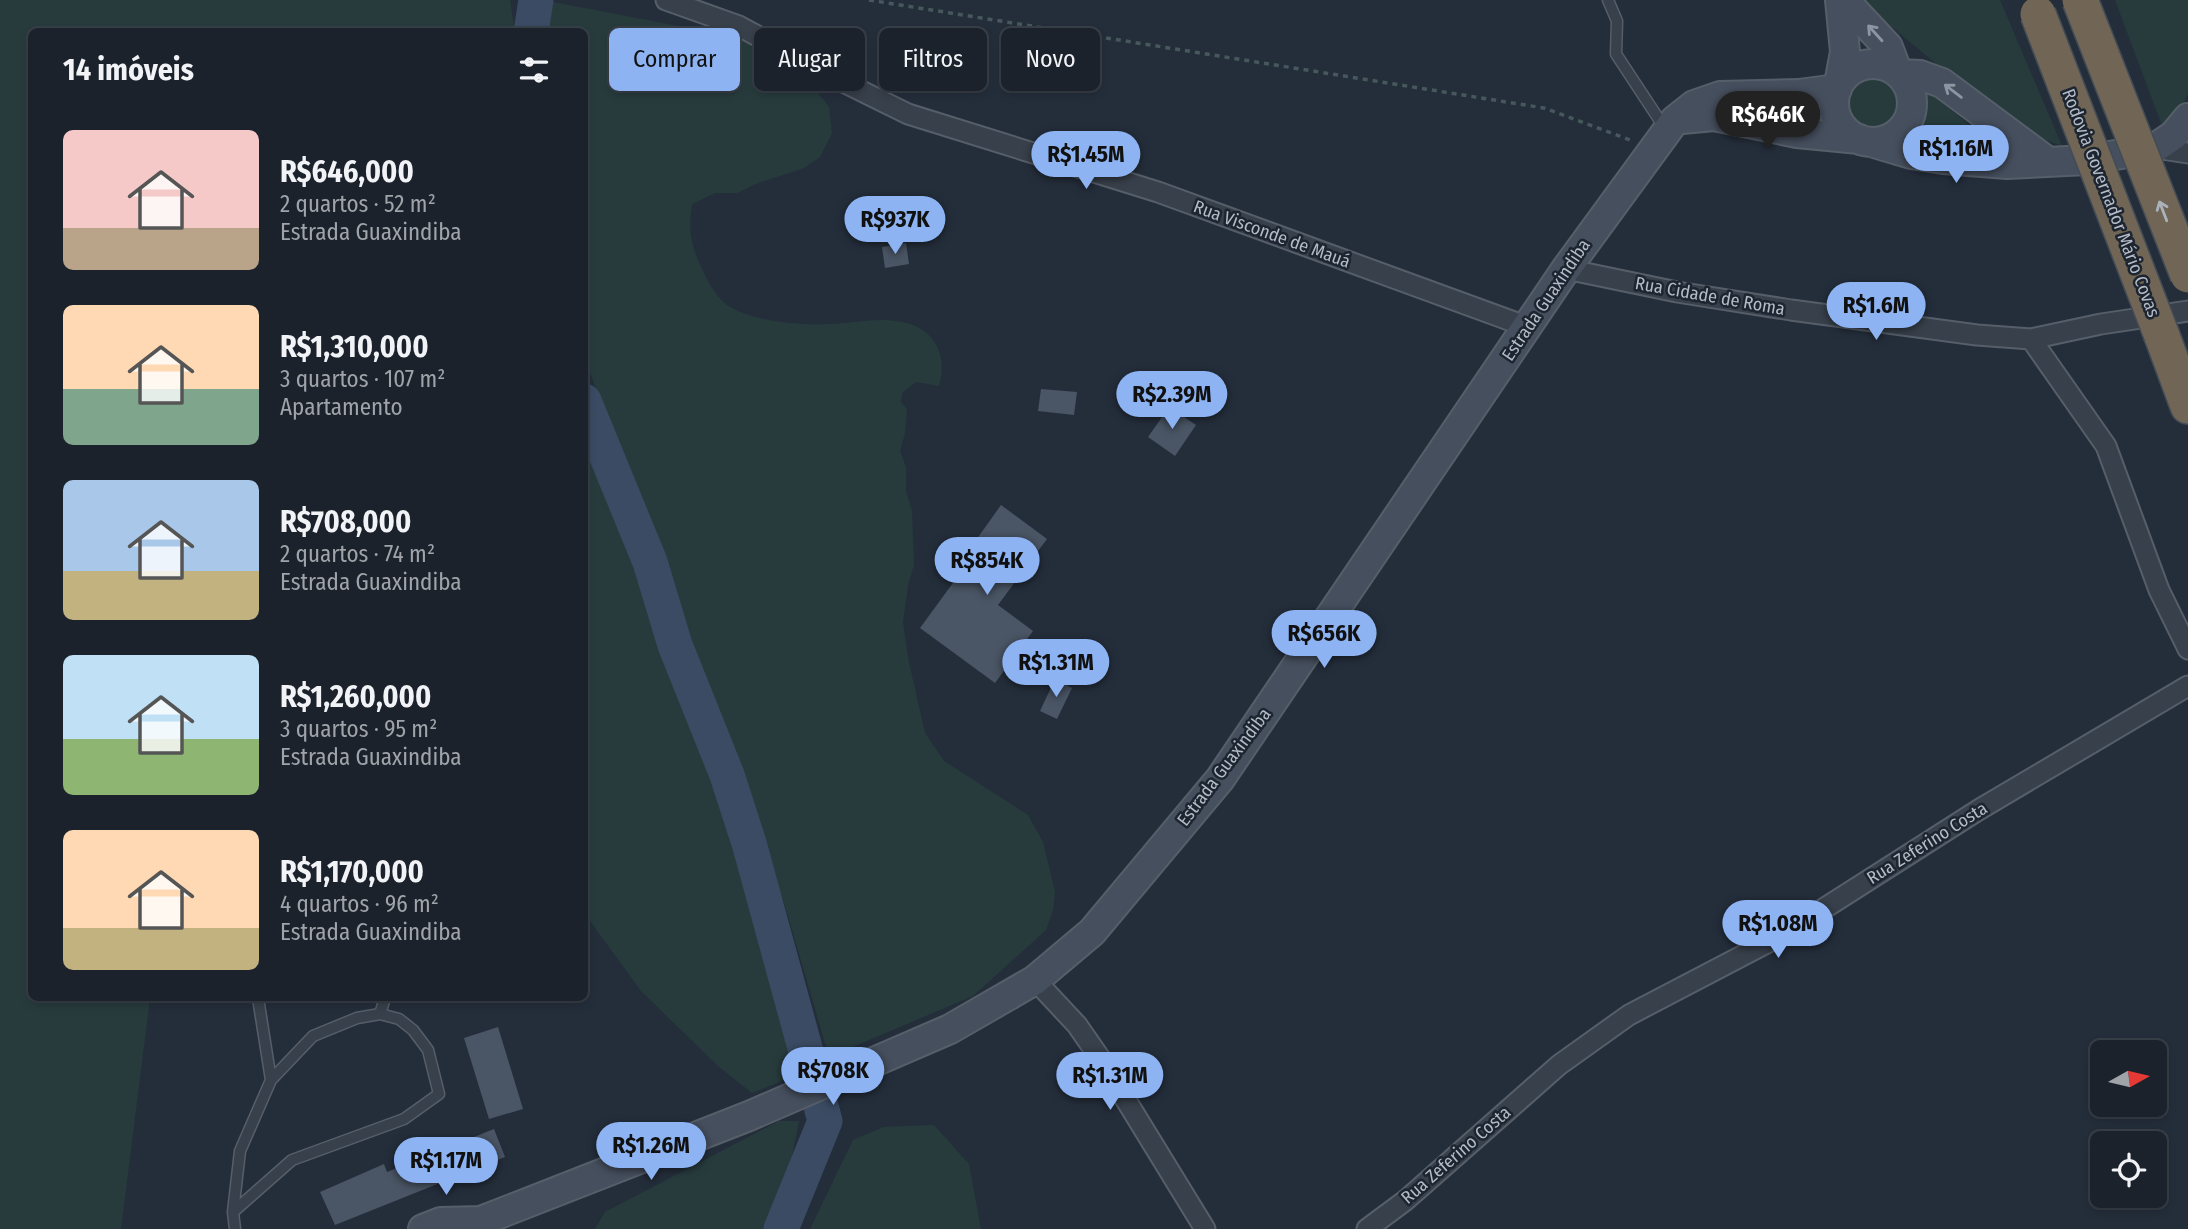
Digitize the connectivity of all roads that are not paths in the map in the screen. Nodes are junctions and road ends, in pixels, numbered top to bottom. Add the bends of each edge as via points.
1 (666, 0) edge
2 (1608, 0) edge
3 (1842, 0) edge
4 (2080, 0) edge
5 (2036, 7) edge
6 (1899, 73) junction
7 (1838, 87) junction
8 (2188, 118) edge
9 (1665, 133) junction
10 (1865, 141) junction
11 (2155, 148) junction
12 (2188, 153) edge
13 (2047, 161) junction
14 (1566, 269) junction
15 (2188, 275) edge
16 (2188, 311) edge
17 (1528, 327) junction
18 (2031, 339) junction
19 (2188, 406) edge
20 (2188, 649) edge
21 (2188, 686) edge
22 (1035, 980) junction
23 (258, 1001) edge
24 (384, 1001) edge
25 (380, 1014) junction
26 (271, 1080) junction
27 (233, 1212) junction
28 (475, 1225) edge
29 (235, 1229) edge
30 (423, 1229) edge
31 (1205, 1229) edge
32 (1367, 1229) edge

1 - 17 street, Rua Visconde de Mauá via 739,26 908,114 1158,192
2 - 9 lane via 1617,22 1616,54
6 -> 3 street via 1888,47
3 - 7 street via 1845,52
15 -> 4 highway, bridge
5 - 19 highway, Rodovia Governador Mário Covas, bridge
6 - 7 street via 1870,63 1847,74
6 - 10 street via 1912,95 1909,118 1894,136
13 -> 6 street via 1941,83
7 - 9 street via 1799,94 1720,96 1694,105
7 - 10 street via 1835,109 1839,122
8 - 11 street
9 - 10 street via 1714,116
9 - 14 street, Estrada Guaxindiba
10 - 13 street via 1943,159 2007,164
11 - 12 street
11 - 13 street via 2115,157
14 - 17 street, Estrada Guaxindiba
14 - 18 street, Rua Cidade de Roma via 1791,310
16 - 18 street, Rua Cidade de Roma
17 - 22 street, Estrada Guaxindiba via 1220,779 1092,932
18 - 20 street via 2106,446 2159,590
21 - 32 street, Rua Zeferino Costa via 1980,809 1784,934 1629,1015 1559,1065
22 - 28 street, Estrada Guaxindiba via 950,1029
22 - 31 street via 1077,1025 1102,1061
23 - 26 lane
24 - 25 lane
25 - 26 lane via 313,1036
25 - 27 lane via 399,1019 428,1050 439,1094 404,1119 292,1160
26 - 27 lane via 240,1151
27 - 29 lane
28 - 30 street, Estrada Guaxindiba via 441,1222

